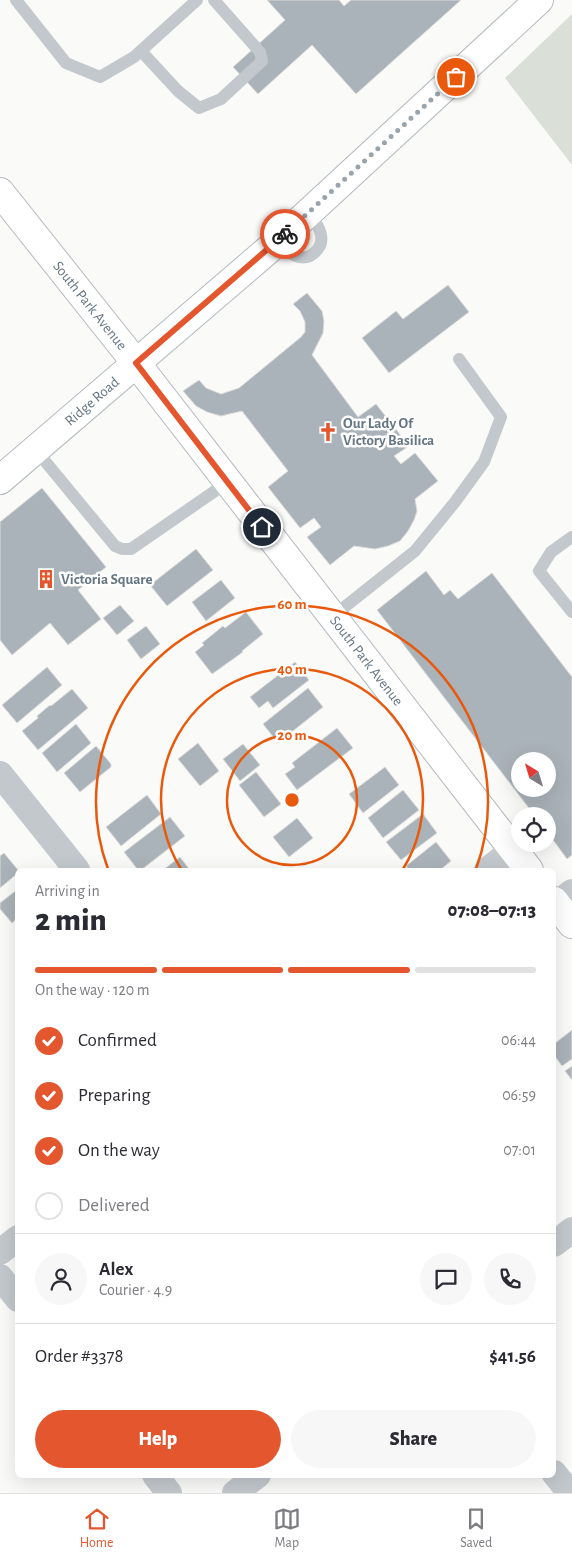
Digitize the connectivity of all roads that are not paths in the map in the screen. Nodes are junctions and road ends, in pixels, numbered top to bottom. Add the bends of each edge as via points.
1 (16, 0) edge
2 (197, 0) edge
3 (214, 0) edge
4 (539, 0) edge
5 (141, 51) junction
6 (0, 192) edge
7 (459, 359) dead end
8 (136, 363) junction
9 (36, 449) junction
10 (0, 480) edge
11 (228, 482) junction
12 (572, 537) edge
13 (572, 612) edge
14 (332, 616) junction
15 (0, 774) edge
16 (521, 860) edge
17 (75, 868) edge
18 (494, 868) edge
19 (572, 1230) edge
20 (15, 1240) edge
21 (556, 1242) edge
22 (0, 1252) edge
23 (0, 1277) edge
24 (15, 1296) edge
25 (556, 1476) edge
26 (158, 1478) edge
27 (254, 1478) edge
28 (170, 1493) edge
29 (234, 1493) edge
30 (570, 1493) edge

1 - 5 lane via 66,63 100,77
2 - 5 lane
3 - 5 lane via 260,52 262,62 221,99 199,108
4 - 8 main road, Ridge Road via 276,243
6 - 8 main road, South Park Avenue
7 - 14 lane via 501,417 484,462 415,552
8 - 9 main road, Ridge Road
8 - 11 main road, South Park Avenue
9 - 10 main road, Ridge Road
9 - 11 lane via 115,546 122,549 131,549
11 - 14 main road, South Park Avenue
12 - 13 lane via 551,552 539,571
14 - 16 main road, South Park Avenue
15 - 17 street
16 - 18 street
19 - 21 street
20 - 22 street
23 - 24 street
25 - 30 street
26 - 28 street
27 - 29 street

